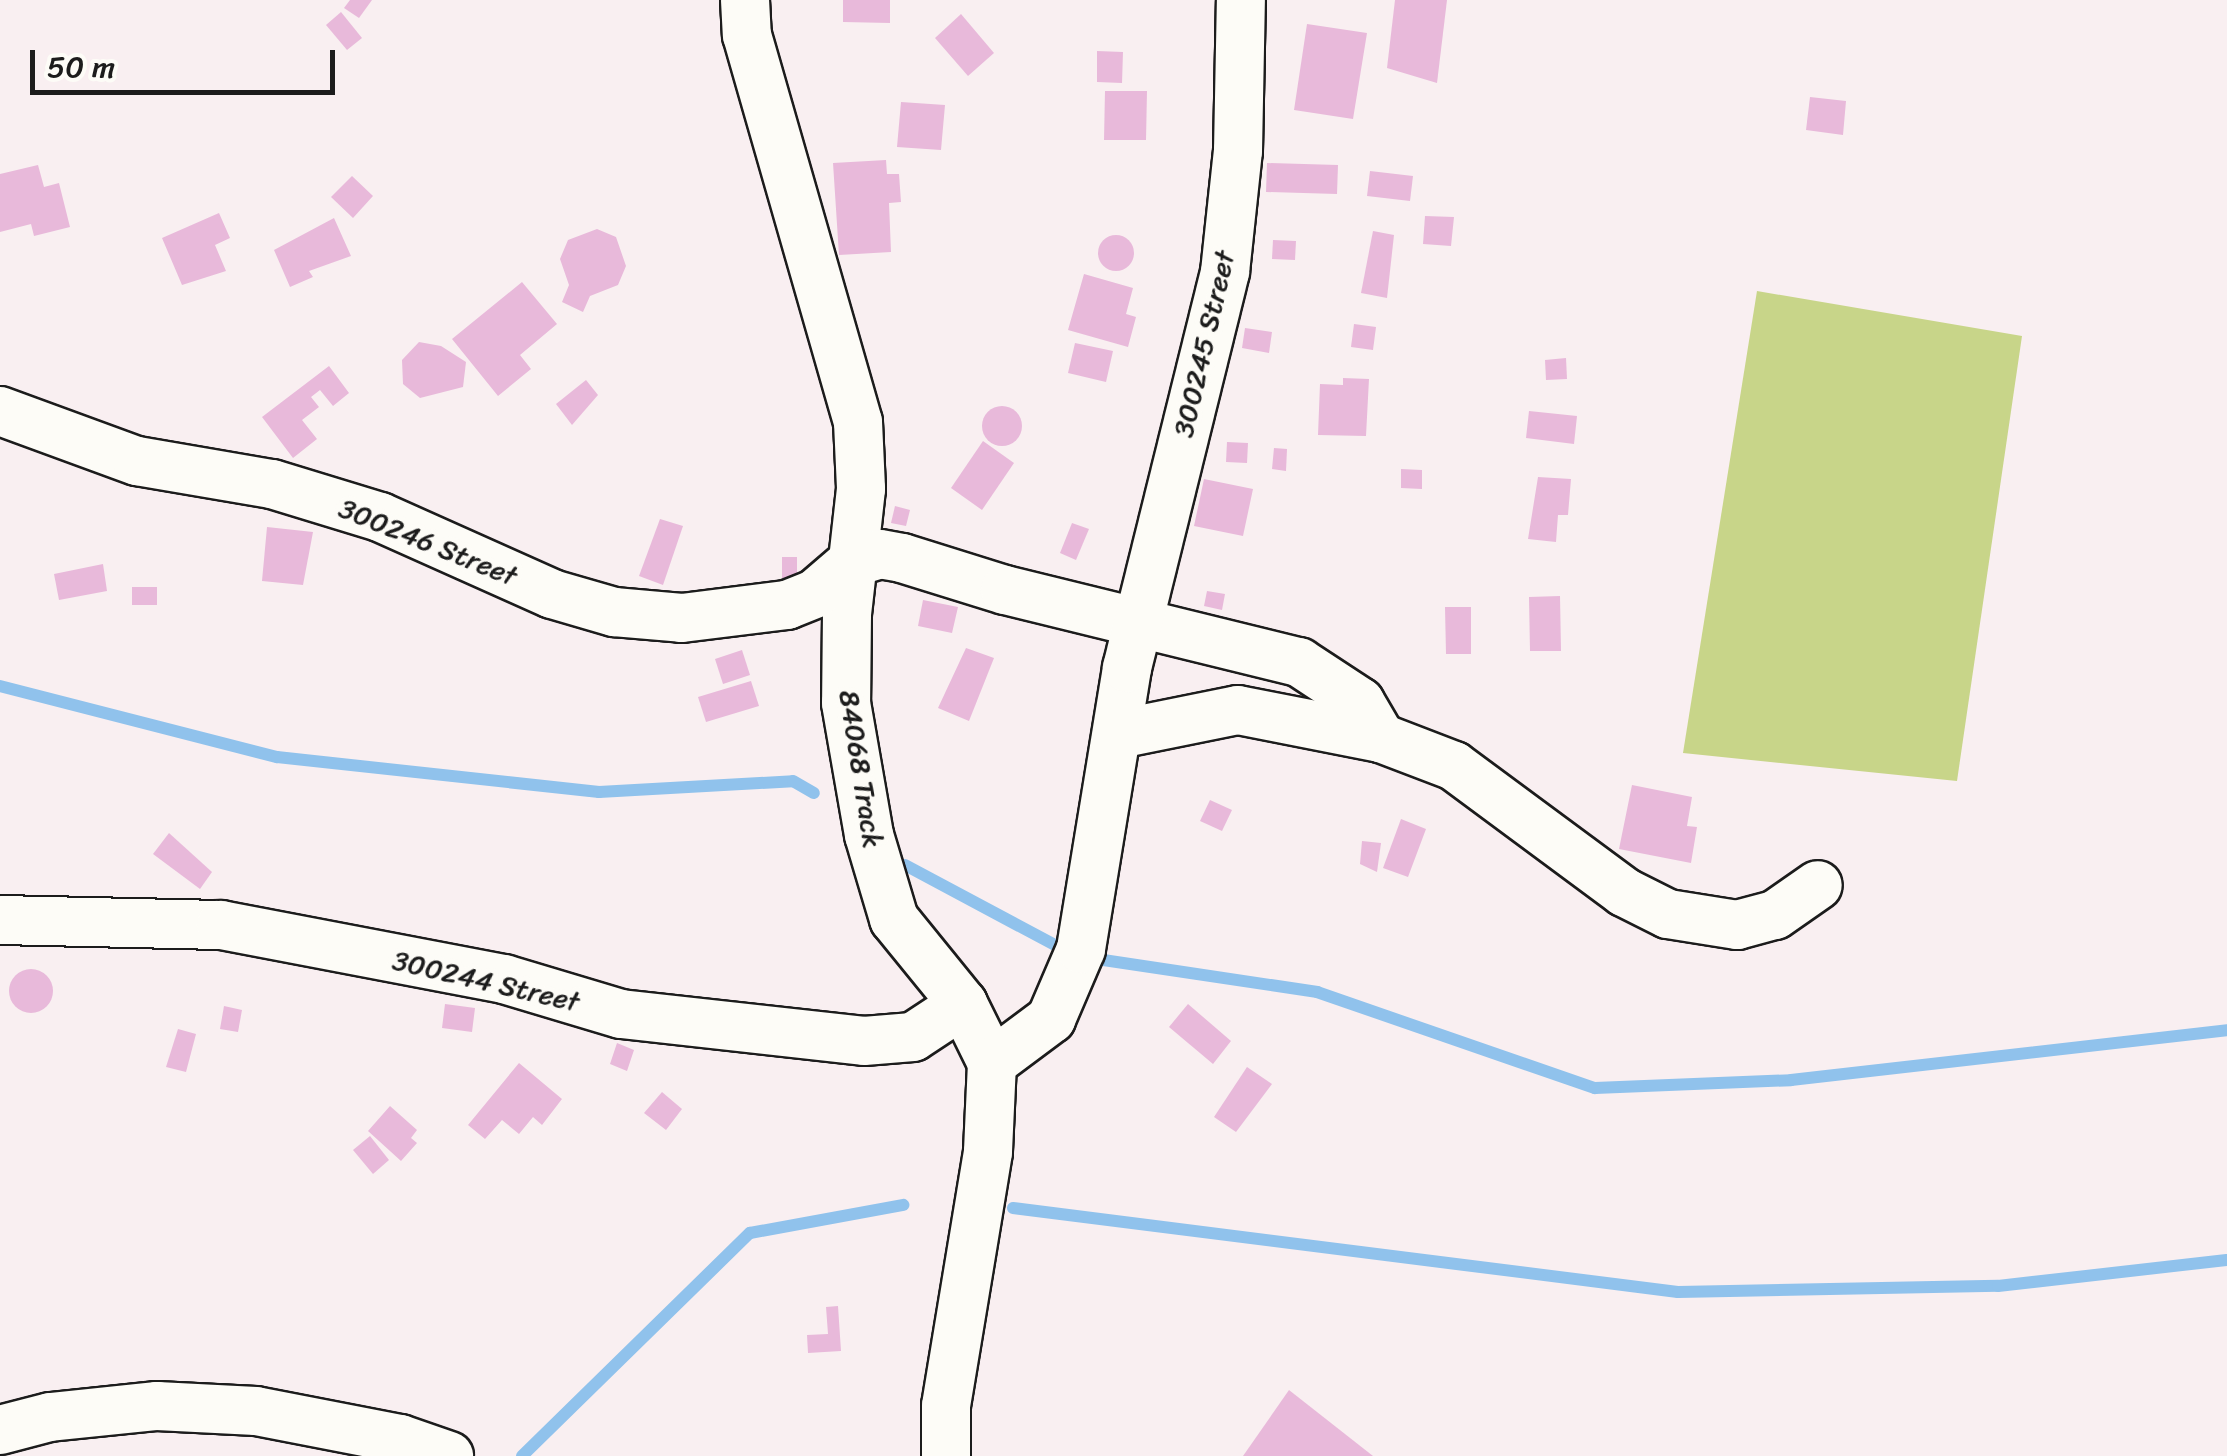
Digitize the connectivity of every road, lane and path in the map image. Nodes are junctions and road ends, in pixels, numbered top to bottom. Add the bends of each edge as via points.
1 (745, 0) edge
2 (1241, 0) edge
3 (0, 412) edge
4 (851, 564) junction
5 (1133, 646) junction
6 (1120, 734) junction
7 (1382, 738) junction
8 (1818, 885) dead end
9 (0, 920) edge
10 (964, 1004) junction
11 (992, 1063) junction
12 (0, 1430) edge
13 (449, 1456) edge
14 (946, 1456) edge

1 - 4 street, 84068 Track via 747,36 858,422 861,489
2 - 5 street, 300245 Street via 1238,151 1225,272
3 - 4 street, 300246 Street via 138,461 272,484 380,517 552,594 614,612 682,618 787,605 816,593
4 - 5 street via 880,554 902,558
4 - 10 street, 84068 Track via 846,703 874,854 894,918
5 - 6 street, 300245 Street
5 - 7 street via 1299,662 1360,702
6 - 7 street via 1238,710
6 - 11 street, 300245 Street via 1081,949 1066,995 1034,1035
7 - 8 street via 1454,766 1624,892 1668,914 1737,925 1775,915
9 - 10 street, 300244 Street via 221,925 504,980 621,1014 864,1041 913,1036
10 - 11 street, 84068 Track
11 - 14 street, 84068 Track via 984,1187 946,1406
12 - 13 street via 50,1417 157,1406 256,1411 400,1439

